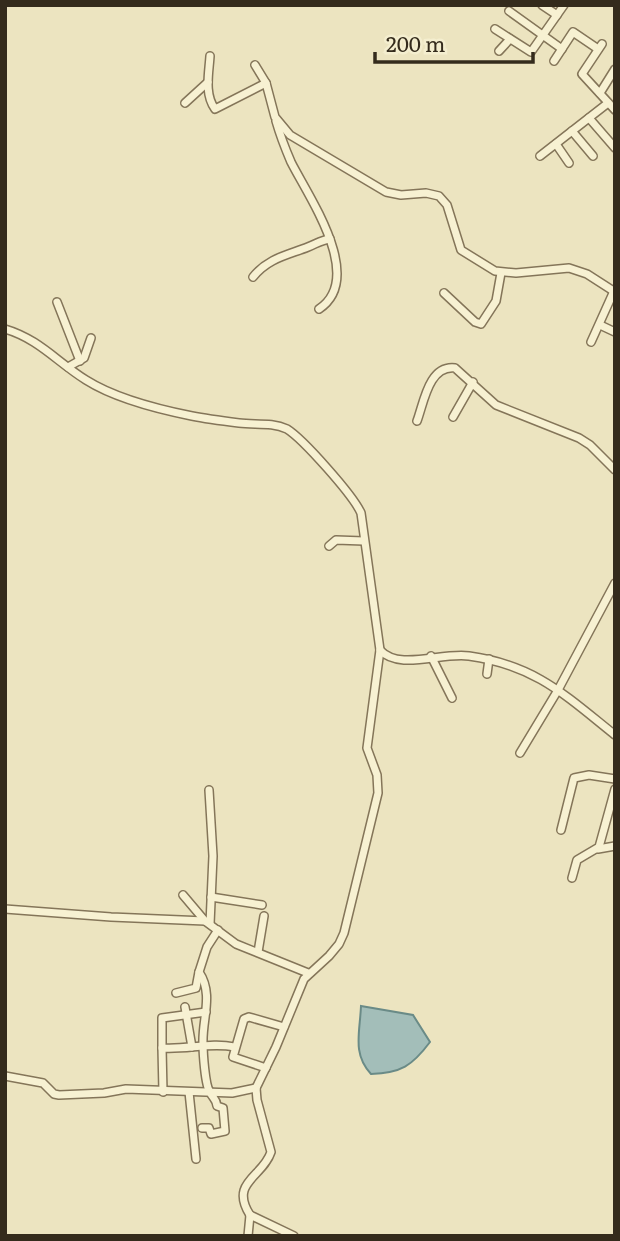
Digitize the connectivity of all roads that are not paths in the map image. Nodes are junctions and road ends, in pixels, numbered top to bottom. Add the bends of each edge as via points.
1 (542, 5) edge
2 (564, 5) edge
3 (509, 11) dead end
4 (557, 15) junction
5 (495, 29) dead end
6 (543, 35) junction
7 (510, 39) junction
8 (562, 49) junction
9 (499, 51) dead end
10 (210, 55) dead end
11 (554, 61) dead end
12 (255, 65) dead end
13 (615, 69) edge
14 (208, 82) junction
15 (266, 83) junction
16 (600, 93) junction
17 (185, 103) dead end
18 (608, 103) junction
19 (615, 110) edge
20 (275, 117) junction
21 (589, 118) junction
22 (572, 131) junction
23 (556, 144) junction
24 (615, 148) edge
25 (540, 156) dead end
26 (593, 156) dead end
27 (569, 163) dead end
28 (330, 239) junction
29 (501, 273) junction
30 (253, 277) dead end
31 (614, 292) edge
32 (444, 293) dead end
33 (58, 302) dead end
34 (319, 309) dead end
35 (600, 325) junction
36 (5, 329) edge
37 (615, 332) edge
38 (91, 338) dead end
39 (591, 342) dead end
40 (80, 361) junction
41 (68, 367) junction
42 (472, 382) junction
43 (453, 417) dead end
44 (417, 421) dead end
45 (615, 470) edge
46 (364, 541) junction
47 (329, 546) dead end
48 (615, 583) edge
49 (380, 650) junction
50 (431, 656) junction
51 (489, 659) junction
52 (487, 674) dead end
53 (558, 690) junction
54 (452, 698) dead end
55 (615, 735) edge
56 (520, 752) dead end
57 (615, 779) edge
58 (615, 789) edge
59 (209, 790) dead end
60 (561, 830) dead end
61 (615, 846) edge
62 (598, 849) junction
63 (572, 878) dead end
64 (183, 895) dead end
65 (211, 897) junction
66 (262, 905) dead end
67 (5, 909) edge
68 (264, 916) dead end
69 (208, 922) junction
70 (218, 930) junction
71 (258, 952) junction
72 (199, 972) junction
73 (309, 973) junction
74 (176, 993) dead end
75 (186, 1011) junction
76 (206, 1012) junction
77 (284, 1027) junction
78 (192, 1047) junction
79 (203, 1047) junction
80 (234, 1047) junction
81 (162, 1048) junction
82 (266, 1068) junction
83 (5, 1076) edge
84 (256, 1087) junction
85 (163, 1092) junction
86 (190, 1092) junction
87 (209, 1092) junction
88 (202, 1128) dead end
89 (196, 1159) dead end
90 (250, 1214) junction
91 (248, 1236) edge
92 (294, 1236) edge

1 - 4 street
2 - 4 street
3 - 6 street
4 - 6 street
5 - 7 street
6 - 7 street via 531,52
6 - 8 street
7 - 9 street
8 - 11 street
8 - 16 street via 575,29 600,46 582,73
10 - 14 street
12 - 15 street
13 - 16 street
14 - 15 street via 216,109
14 - 17 street
15 - 20 street
16 - 18 street
18 - 19 street
18 - 21 street
20 - 28 street
20 - 29 street via 294,138 386,192 439,196 447,205 461,250
21 - 22 street
21 - 24 street
22 - 23 street
22 - 26 street
23 - 25 street
23 - 27 street
28 - 30 street via 280,256
28 - 34 street via 336,260 335,286 331,300
29 - 31 street via 569,268
29 - 32 street via 496,301 481,324
31 - 35 street
33 - 40 street
35 - 37 street
35 - 39 street
36 - 41 street via 38,343
38 - 40 street
40 - 41 street
41 - 46 street via 101,388 177,413 288,430 357,505
42 - 43 street
42 - 44 street via 455,368 439,369
42 - 45 street via 504,409 579,438
46 - 47 street via 336,540
46 - 49 street
48 - 53 street
49 - 50 street via 404,660
49 - 73 street via 367,748 376,771 377,793 344,933 329,956
50 - 51 street
50 - 54 street
51 - 52 street
51 - 53 street via 525,670
53 - 55 street
53 - 56 street
57 - 60 street via 574,778
58 - 62 street
59 - 65 street
61 - 62 street
62 - 63 street via 575,862
64 - 69 street
65 - 66 street
65 - 69 street
67 - 69 street
68 - 71 street
69 - 70 street
70 - 71 street
70 - 72 street
71 - 73 street
72 - 74 street via 195,988
72 - 76 street via 206,983
73 - 77 street
75 - 76 street
75 - 78 street
75 - 81 street via 162,1018
76 - 79 street
77 - 80 street via 246,1017
77 - 82 street
78 - 79 street
78 - 81 street
79 - 80 street
79 - 87 street
80 - 82 street via 235,1058
81 - 85 street
82 - 84 street
83 - 85 street via 43,1083 59,1095 126,1089
84 - 87 street
84 - 90 street via 271,1152 246,1184 244,1201
85 - 86 street
86 - 87 street
86 - 89 street
87 - 88 street via 223,1108 225,1131 211,1133
90 - 91 street
90 - 92 street

